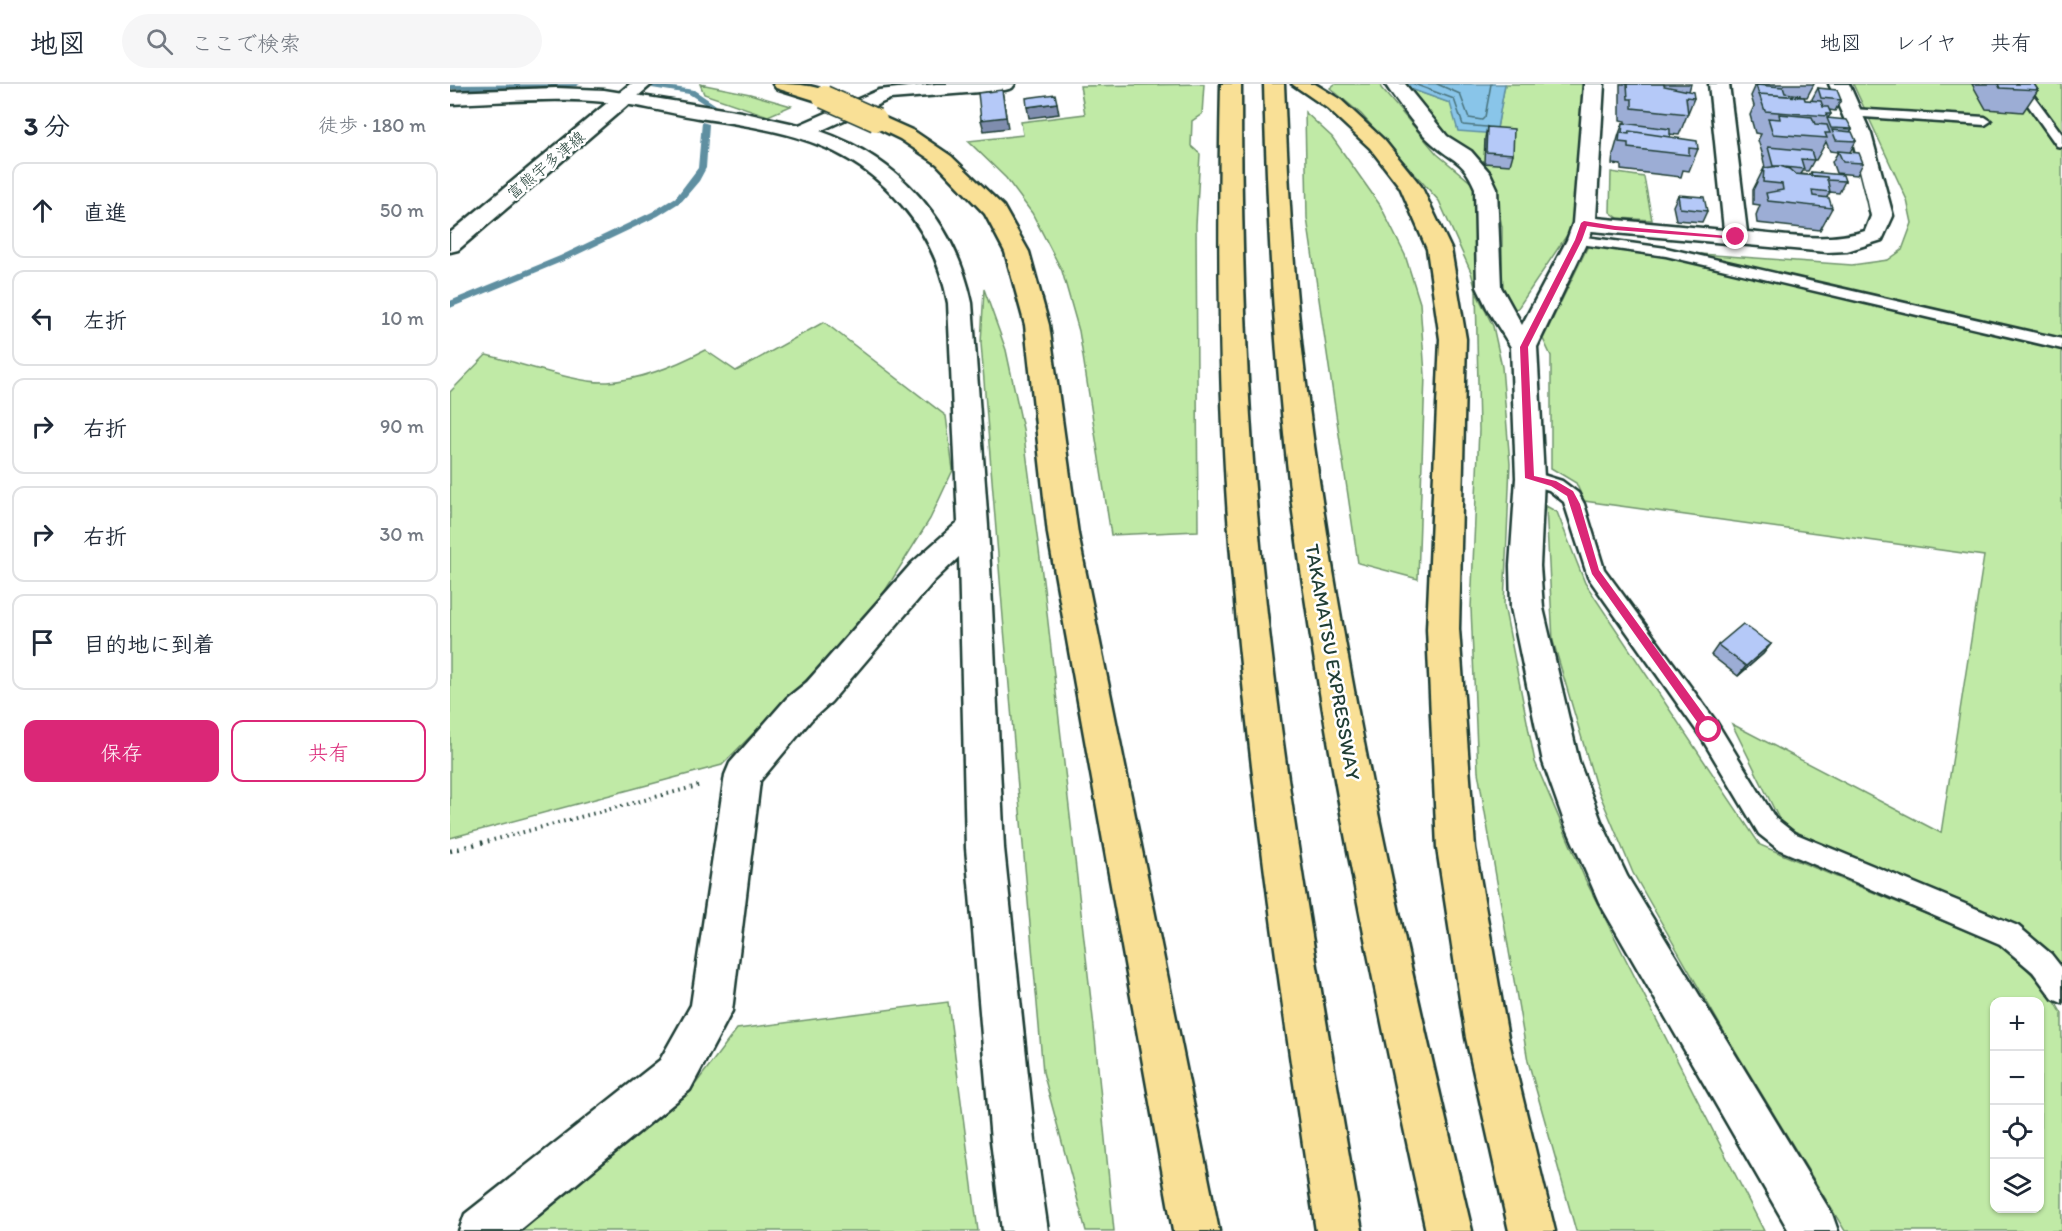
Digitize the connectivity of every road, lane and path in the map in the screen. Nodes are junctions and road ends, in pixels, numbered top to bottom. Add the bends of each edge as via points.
1 (783, 84) edge
2 (1005, 84) edge
3 (1231, 84) edge
4 (1274, 84) edge
5 (1302, 84) edge
6 (1395, 84) edge
7 (1594, 84) edge
8 (1719, 84) edge
9 (1839, 84) edge
10 (2019, 84) edge
11 (634, 91) edge
12 (450, 98) edge
13 (1852, 113) junction
14 (1985, 121) dead end
15 (800, 132) junction
16 (2062, 143) edge
17 (1581, 232) junction
18 (1736, 237) junction
19 (450, 245) edge
20 (2062, 344) edge
21 (1524, 347) junction
22 (1530, 478) junction
23 (973, 526) junction
24 (743, 774) junction
25 (450, 851) edge
26 (2062, 990) edge
27 (482, 1231) edge
28 (1025, 1231) edge
29 (1196, 1231) edge
30 (1339, 1231) edge
31 (1449, 1231) edge
32 (1532, 1231) edge
33 (1815, 1231) edge

1 - 29 highway, bridge via 876,120 934,154 995,211 1020,262 1037,325 1063,534
2 - 15 street via 886,94
3 - 30 highway via 1233,379 1246,555 1295,967
4 - 31 highway, TAKAMATSU EXPRESSWAY via 1281,251 1313,550 1386,954
5 - 32 highway via 1334,104 1377,144 1410,186 1439,249 1453,339 1443,629 1456,848 1487,1038
6 - 21 street via 1440,140 1464,155 1482,179 1486,188 1489,287
7 - 17 street
8 - 18 street
9 - 13 street
10 - 16 lane
11 - 12 street
11 - 15 street
11 - 19 street, 富熊宇多津線
13 - 14 lane
13 - 18 street via 1882,216 1874,235 1847,244 1827,245
15 - 23 street via 853,151 876,166 902,190 945,250 955,273 960,303
17 - 18 street via 1615,228
17 - 20 lane
17 - 21 street
21 - 22 street
22 - 26 lane via 1553,483 1570,494 1595,572 1709,730 1767,826 1786,841 2009,935 2042,963
22 - 33 street via 1527,608 1561,762 1584,824 1613,889
23 - 24 street via 923,572
23 - 28 street via 986,848
24 - 25 path
24 - 27 street via 711,1011 675,1075

